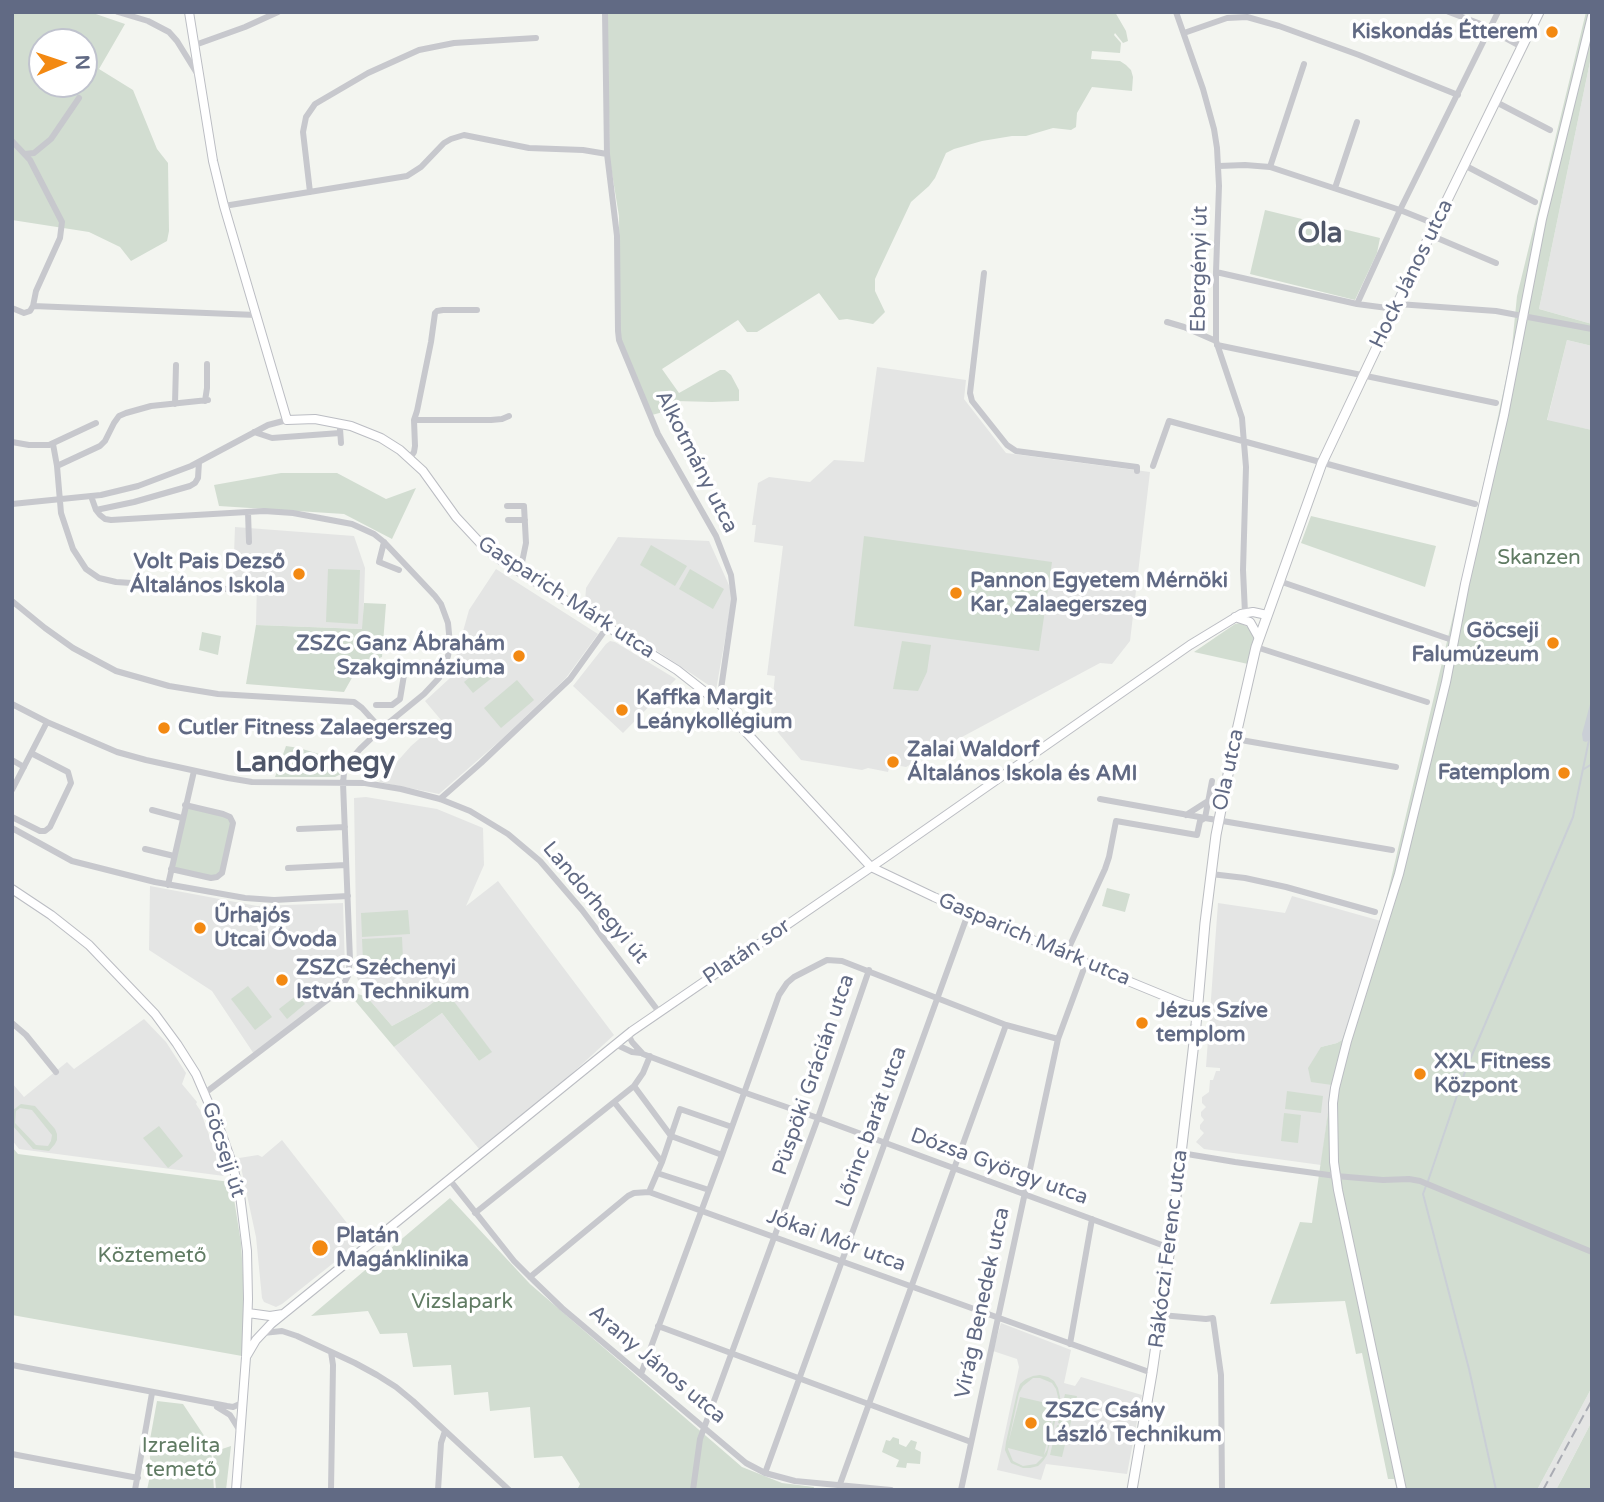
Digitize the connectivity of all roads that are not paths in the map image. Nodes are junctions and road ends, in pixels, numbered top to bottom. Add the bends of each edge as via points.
1 (118, 12) edge
2 (189, 12) edge
3 (278, 12) edge
4 (605, 12) edge
5 (1176, 12) edge
6 (1448, 12) edge
7 (1498, 12) edge
8 (1539, 12) edge
9 (1592, 16) edge
10 (1490, 30) junction
11 (1184, 33) junction
12 (536, 38) dead end
13 (195, 45) junction
14 (1522, 47) junction
15 (1304, 64) dead end
16 (199, 77) junction
17 (1458, 94) junction
18 (79, 98) dead end
19 (1496, 102) junction
20 (1357, 121) dead end
21 (1550, 131) dead end
22 (12, 141) edge
23 (25, 154) junction
24 (607, 154) junction
25 (1464, 165) junction
26 (1219, 166) junction
27 (1270, 167) junction
28 (1335, 188) junction
29 (310, 192) junction
30 (1535, 202) dead end
31 (224, 206) junction
32 (1400, 210) junction
33 (1435, 224) junction
34 (1430, 235) junction
35 (1496, 263) dead end
36 (1216, 272) junction
37 (984, 273) dead end
38 (1357, 304) junction
39 (33, 306) junction
40 (1396, 306) junction
41 (12, 308) edge
42 (477, 310) dead end
43 (256, 315) junction
44 (1523, 316) junction
45 (1167, 322) dead end
46 (1592, 329) edge
47 (1217, 343) junction
48 (206, 364) dead end
49 (176, 365) dead end
50 (1364, 375) junction
51 (1496, 403) dead end
52 (176, 404) junction
53 (509, 416) dead end
54 (287, 420) junction
55 (414, 420) junction
56 (96, 423) dead end
57 (340, 428) junction
58 (254, 432) junction
59 (12, 442) edge
60 (1244, 442) junction
61 (341, 443) dead end
62 (53, 444) junction
63 (410, 458) junction
64 (199, 462) junction
65 (1322, 463) junction
66 (57, 466) junction
67 (1153, 466) dead end
68 (1136, 471) dead end
69 (91, 496) junction
70 (59, 500) junction
71 (12, 504) edge
72 (1475, 504) dead end
73 (507, 506) dead end
74 (96, 510) junction
75 (248, 512) junction
76 (508, 520) dead end
77 (525, 520) junction
78 (1293, 540) joint
79 (249, 542) dead end
80 (384, 542) junction
81 (398, 570) dead end
82 (520, 572) junction
83 (1279, 581) junction
84 (240, 590) dead end
85 (12, 601) edge
86 (1245, 613) junction
87 (1267, 615) junction
88 (1235, 617) junction
89 (608, 626) junction
90 (1455, 641) junction
91 (1257, 643) junction
92 (404, 675) dead end
93 (1427, 702) dead end
94 (719, 703) junction
95 (12, 704) edge
96 (376, 705) dead end
97 (47, 722) junction
98 (381, 729) junction
99 (1235, 739) junction
100 (31, 754) junction
101 (12, 760) edge
102 (24, 767) junction
103 (1396, 767) dead end
104 (194, 771) junction
105 (1212, 781) dead end
106 (343, 783) junction
107 (12, 790) edge
108 (440, 799) junction
109 (1100, 799) dead end
110 (1208, 801) junction
111 (185, 805) junction
112 (152, 810) dead end
113 (1186, 814) junction
114 (12, 817) edge
115 (182, 818) junction
116 (1205, 818) junction
117 (1219, 821) junction
118 (345, 827) junction
119 (12, 828) edge
120 (299, 829) dead end
121 (145, 849) dead end
122 (1392, 850) dead end
123 (174, 856) junction
124 (346, 865) junction
125 (871, 867) junction
126 (288, 868) dead end
127 (171, 869) junction
128 (1211, 874) junction
129 (202, 876) junction
130 (168, 885) junction
131 (12, 888) edge
132 (200, 891) junction
133 (348, 896) junction
134 (969, 911) junction
135 (1375, 912) dead end
136 (1066, 954) junction
137 (1086, 963) junction
138 (869, 970) junction
139 (937, 997) junction
140 (1197, 1007) junction
141 (659, 1012) junction
142 (12, 1023) edge
143 (1006, 1025) junction
144 (628, 1034) junction
145 (1058, 1039) junction
146 (615, 1044) junction
147 (647, 1055) junction
148 (57, 1072) dead end
149 (634, 1086) junction
150 (205, 1093) junction
151 (743, 1093) junction
152 (614, 1102) junction
153 (818, 1118) junction
154 (732, 1127) junction
155 (671, 1136) junction
156 (884, 1143) junction
157 (1181, 1153) junction
158 (722, 1155) junction
159 (662, 1162) junction
160 (954, 1168) junction
161 (657, 1173) junction
162 (1336, 1176) junction
163 (449, 1179) junction
164 (709, 1190) junction
165 (649, 1192) junction
166 (1025, 1195) junction
167 (701, 1211) junction
168 (475, 1213) junction
169 (1092, 1219) junction
170 (774, 1237) junction
171 (1170, 1248) junction
172 (1592, 1252) edge
173 (842, 1262) junction
174 (530, 1278) junction
175 (911, 1286) junction
176 (248, 1313) junction
177 (284, 1313) junction
178 (1161, 1315) junction
179 (998, 1317) junction
180 (658, 1326) junction
181 (261, 1333) junction
182 (1070, 1344) junction
183 (331, 1352) junction
184 (732, 1353) junction
185 (246, 1357) junction
186 (12, 1365) edge
187 (1152, 1373) junction
188 (641, 1374) junction
189 (799, 1378) junction
190 (152, 1393) junction
191 (242, 1403) junction
192 (869, 1403) junction
193 (212, 1404) junction
194 (704, 1428) junction
195 (240, 1431) junction
196 (445, 1431) junction
197 (971, 1443) junction
198 (12, 1454) edge
199 (765, 1473) junction
200 (138, 1478) junction
201 (835, 1486) edge
202 (135, 1490) edge
203 (236, 1490) edge
204 (331, 1490) edge
205 (438, 1490) edge
206 (509, 1490) edge
207 (693, 1490) edge
208 (891, 1490) edge
209 (961, 1490) edge
210 (1132, 1490) edge
211 (1222, 1490) edge
212 (1402, 1490) edge

1 - 16 street via 159,25 174,36
2 - 13 street
3 - 13 street
4 - 24 street, Alkotmány utca
5 - 11 street, Ebergényi út
6 - 10 street
7 - 10 street
8 - 14 main road, Hock János utca
9 - 44 street
10 - 14 street
10 - 17 street
11 - 17 street via 1227,18 1247,17
11 - 26 street, Ebergényi út via 1210,110
12 - 29 street via 419,50 315,104 303,132
13 - 16 street
14 - 19 main road, Hock János utca
15 - 27 street
16 - 31 street
17 - 32 street
18 - 23 street via 51,139 34,153
19 - 21 street
19 - 25 main road, Hock János utca
20 - 28 street
22 - 23 street
23 - 39 street via 62,227
24 - 29 street via 529,148 464,135 444,144 407,176
24 - 94 street, Alkotmány utca via 617,236 619,340 658,434 716,536 731,575 734,599
25 - 30 street
25 - 33 main road, Hock János utca
26 - 27 street
26 - 36 street, Ebergényi út
27 - 28 street
28 - 32 street
29 - 31 street
31 - 43 street
32 - 33 street
32 - 38 street
33 - 34 main road, Hock János utca
34 - 35 street
34 - 40 main road, Hock János utca
36 - 38 street
36 - 47 street, Ebergényi út
37 - 68 street via 972,401 1016,451 1137,467
38 - 40 street
39 - 41 street via 24,313
39 - 43 street
40 - 44 street
40 - 50 main road, Hock János utca
42 - 55 street via 435,313
43 - 54 street
44 - 46 street
44 - 90 street
45 - 47 street
47 - 50 street
47 - 60 street, Ebergényi út via 1242,418
48 - 52 street via 207,400
49 - 52 street
50 - 51 street
50 - 65 main road, Hock János utca
52 - 66 street via 119,416 100,446
53 - 55 street
54 - 57 street, Gasparich Márk utca via 315,419
54 - 58 street
55 - 63 street via 415,446
56 - 62 street
57 - 58 street via 272,438
57 - 61 street
57 - 63 street, Gasparich Márk utca via 381,438
58 - 64 street
59 - 62 street
60 - 65 street
60 - 67 street via 1168,421
60 - 86 street, Ebergényi út
62 - 66 street
63 - 82 street, Gasparich Márk utca via 471,536
64 - 69 street via 138,486
64 - 74 street via 198,478 190,486
65 - 72 street
65 - 78 main road, Hock János utca
66 - 70 street
69 - 70 street
69 - 74 street
70 - 71 street
70 - 84 street via 73,549 86,569 99,578
73 - 77 street via 524,506
74 - 75 street via 111,520
75 - 79 street
75 - 80 street via 338,521 364,529
76 - 77 street
77 - 82 street
78 - 83 main road, Ola utca
80 - 81 street via 379,562
80 - 98 street via 441,604 449,623 450,644 445,667 432,687
82 - 89 street, Gasparich Márk utca
83 - 87 main road, Ola utca
83 - 90 street
85 - 98 street via 73,648 116,671 218,694 350,701
86 - 87 street, Platán sor
86 - 88 street, Platán sor
87 - 91 main road, Ola utca
88 - 91 street via 1250,622
88 - 125 street, Platán sor
89 - 94 street, Gasparich Márk utca
89 - 108 street via 570,679
90 - 162 street via 1399,874 1338,1072 1333,1103
91 - 93 street
91 - 99 main road, Ola utca
92 - 96 street via 400,699 393,705
94 - 125 street, Gasparich Márk utca
95 - 97 street, Landorhegyi út
97 - 100 street
97 - 104 street, Landorhegyi út via 132,757
98 - 106 street via 354,755
99 - 103 street
99 - 117 main road, Ola utca
100 - 102 street
100 - 114 street via 68,772 71,783 45,831
101 - 102 street
102 - 107 street
104 - 106 street, Landorhegyi út via 252,782
104 - 111 street
105 - 110 street
106 - 108 street, Landorhegyi út via 365,783
106 - 118 street
108 - 141 street, Landorhegyi út via 492,823 540,861
109 - 113 street
110 - 113 street
110 - 116 street
111 - 115 street
111 - 129 street via 223,814 233,822 222,873
112 - 115 street
113 - 116 street
115 - 123 street
116 - 117 street
116 - 136 street via 1197,835 1116,821 1110,857
117 - 122 street
117 - 128 main road, Ola utca
118 - 120 street
118 - 124 street
119 - 130 street via 72,861
121 - 123 street
123 - 127 street
124 - 126 street
124 - 133 street
125 - 134 street, Gasparich Márk utca
125 - 141 street, Platán sor
127 - 129 street
127 - 130 street
128 - 135 street via 1286,887
128 - 140 main road, Ola utca
129 - 132 street
130 - 132 street
131 - 150 street, Göcseji út via 74,932 111,967 155,1014
132 - 133 street via 274,900
133 - 150 street via 350,960 344,983
134 - 136 street, Gasparich Márk utca
134 - 139 street, Lőrinc barát utca
136 - 137 street, Gasparich Márk utca
137 - 140 street, Gasparich Márk utca
137 - 145 street, Virág Benedek utca
138 - 139 street
138 - 151 street via 827,960 787,983
138 - 153 street, Püspöki Grácián utca
139 - 143 street
139 - 156 street, Lőrinc barát utca
140 - 157 main road, Rákóczi Ferenc utca
141 - 144 street, Platán sor
142 - 148 street
143 - 145 street
143 - 160 street
144 - 146 street, Platán sor
144 - 147 street
145 - 166 street, Virág Benedek utca
146 - 147 street, Dózsa György utca
146 - 163 street, Platán sor
147 - 149 street
147 - 151 street, Dózsa György utca
149 - 152 street
149 - 155 street
150 - 176 street, Göcseji út via 240,1195 246,1228
151 - 153 street, Dózsa György utca
151 - 154 street
152 - 159 street
152 - 168 street
153 - 156 street, Dózsa György utca
153 - 170 street, Püspöki Grácián utca
154 - 155 street via 680,1109
154 - 158 street
155 - 158 street
155 - 159 street
156 - 160 street, Dózsa György utca
156 - 173 street, Lőrinc barát utca
157 - 162 street
157 - 171 main road, Rákóczi Ferenc utca
158 - 164 street
159 - 161 street
160 - 166 street, Dózsa György utca
160 - 175 street
161 - 164 street
161 - 165 street
162 - 172 street via 1423,1182
162 - 212 street
163 - 168 street, Arany János utca
163 - 177 street, Platán sor
164 - 167 street
165 - 167 street, Jókai Mór utca
165 - 174 street via 628,1196
166 - 169 street, Dózsa György utca
166 - 179 street, Virág Benedek utca
167 - 170 street, Jókai Mór utca
167 - 180 street
168 - 174 street, Arany János utca
169 - 171 street, Dózsa György utca
169 - 182 street
170 - 173 street, Jókai Mór utca
170 - 184 street, Püspöki Grácián utca
171 - 178 main road, Rákóczi Ferenc utca
173 - 175 street, Jókai Mór utca
173 - 189 street, Lőrinc barát utca
174 - 188 street, Arany János utca
175 - 179 street, Jókai Mór utca
175 - 192 street
176 - 177 street
176 - 185 street, Göcseji út
177 - 181 street, Platán sor
178 - 187 main road, Rákóczi Ferenc utca
178 - 211 street via 1213,1318 1221,1375
179 - 182 street, Jókai Mór utca
179 - 197 street, Virág Benedek utca
180 - 184 street
180 - 188 street
181 - 183 street via 282,1331
181 - 185 street, Platán sor
182 - 187 street, Jókai Mór utca
183 - 196 street via 396,1387
183 - 204 street
184 - 189 street
184 - 194 street, Püspöki Grácián utca
185 - 191 street, Göcseji út
186 - 190 street
187 - 210 main road, Rákóczi Ferenc utca
188 - 194 street, Arany János utca
189 - 192 street
189 - 199 street, Lőrinc barát utca
190 - 193 street
190 - 200 street
191 - 193 street via 233,1407
191 - 195 street, Göcseji út
192 - 197 street
192 - 201 street
193 - 195 street via 230,1415
194 - 199 street, Arany János utca via 733,1454
194 - 207 street, Püspöki Grácián utca
195 - 203 street, Göcseji út
196 - 205 street
196 - 206 street
197 - 209 street, Virág Benedek utca
198 - 200 street
199 - 201 street, Arany János utca
200 - 202 street
201 - 208 street, Arany János utca

